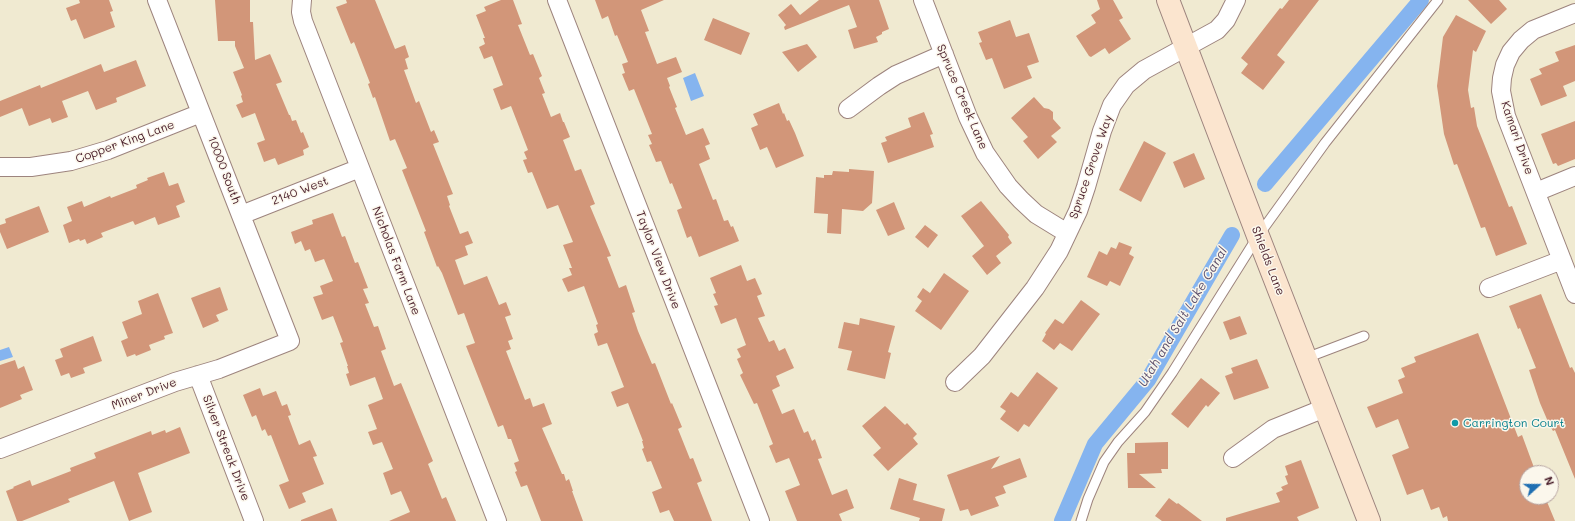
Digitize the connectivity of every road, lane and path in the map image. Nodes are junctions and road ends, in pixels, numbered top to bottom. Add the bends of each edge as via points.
1 (158, 0) edge
2 (302, 0) edge
3 (557, 0) edge
4 (923, 0) edge
5 (1168, 0) edge
6 (1236, 0) edge
7 (1438, 0) edge
8 (1575, 12) edge
9 (1186, 46) junction
10 (944, 54) junction
11 (848, 109) dead end
12 (201, 113) junction
13 (0, 167) edge
14 (360, 168) junction
15 (1575, 176) edge
16 (1536, 192) junction
17 (241, 215) junction
18 (1068, 233) junction
19 (1258, 236) junction
20 (1562, 260) junction
21 (1489, 288) dead end
22 (1575, 294) edge
23 (1364, 336) dead end
24 (290, 341) joint
25 (1306, 358) junction
26 (198, 375) junction
27 (955, 382) dead end
28 (1326, 408) junction
29 (0, 449) edge
30 (1233, 458) dead end
31 (254, 521) edge
32 (497, 521) edge
33 (760, 521) edge
34 (1081, 521) edge
35 (1369, 521) edge

1 - 12 street, 10000 South
2 - 14 street, Nicholas Farm Lane via 303,21
3 - 33 street, Taylor View Drive
4 - 10 street, Spruce Creek Lane
5 - 9 main road, Shields Lane
6 - 9 street, Spruce Grove Way via 1226,20 1217,30
7 - 19 lane via 1325,143
8 - 16 street, Kamari Drive via 1533,30 1521,40 1505,65 1502,78 1506,116
9 - 18 street, Spruce Grove Way via 1144,70 1126,85 1119,95 1102,131 1086,187
9 - 19 main road, Shields Lane
10 - 11 street via 892,77
10 - 18 street, Spruce Creek Lane via 976,136 996,170 1036,214
12 - 13 street, Copper King Lane via 108,150 70,161 31,167
12 - 17 street, 10000 South
14 - 17 street, 2140 West
14 - 32 street, Nicholas Farm Lane
15 - 16 street
16 - 20 street, Kamari Drive
17 - 24 street, 10000 South
18 - 27 street, Spruce Grove Way via 1034,288 982,356
19 - 25 main road, Shields Lane
19 - 34 lane via 1172,373 1145,412 1104,462
20 - 21 street
20 - 22 street, Kamari Drive
23 - 25 lane
24 - 26 street, Miner Drive
25 - 28 main road, Shields Lane
26 - 29 street, Miner Drive
26 - 31 street, Silver Streak Drive
28 - 30 street via 1273,429
28 - 35 main road, Shields Lane

